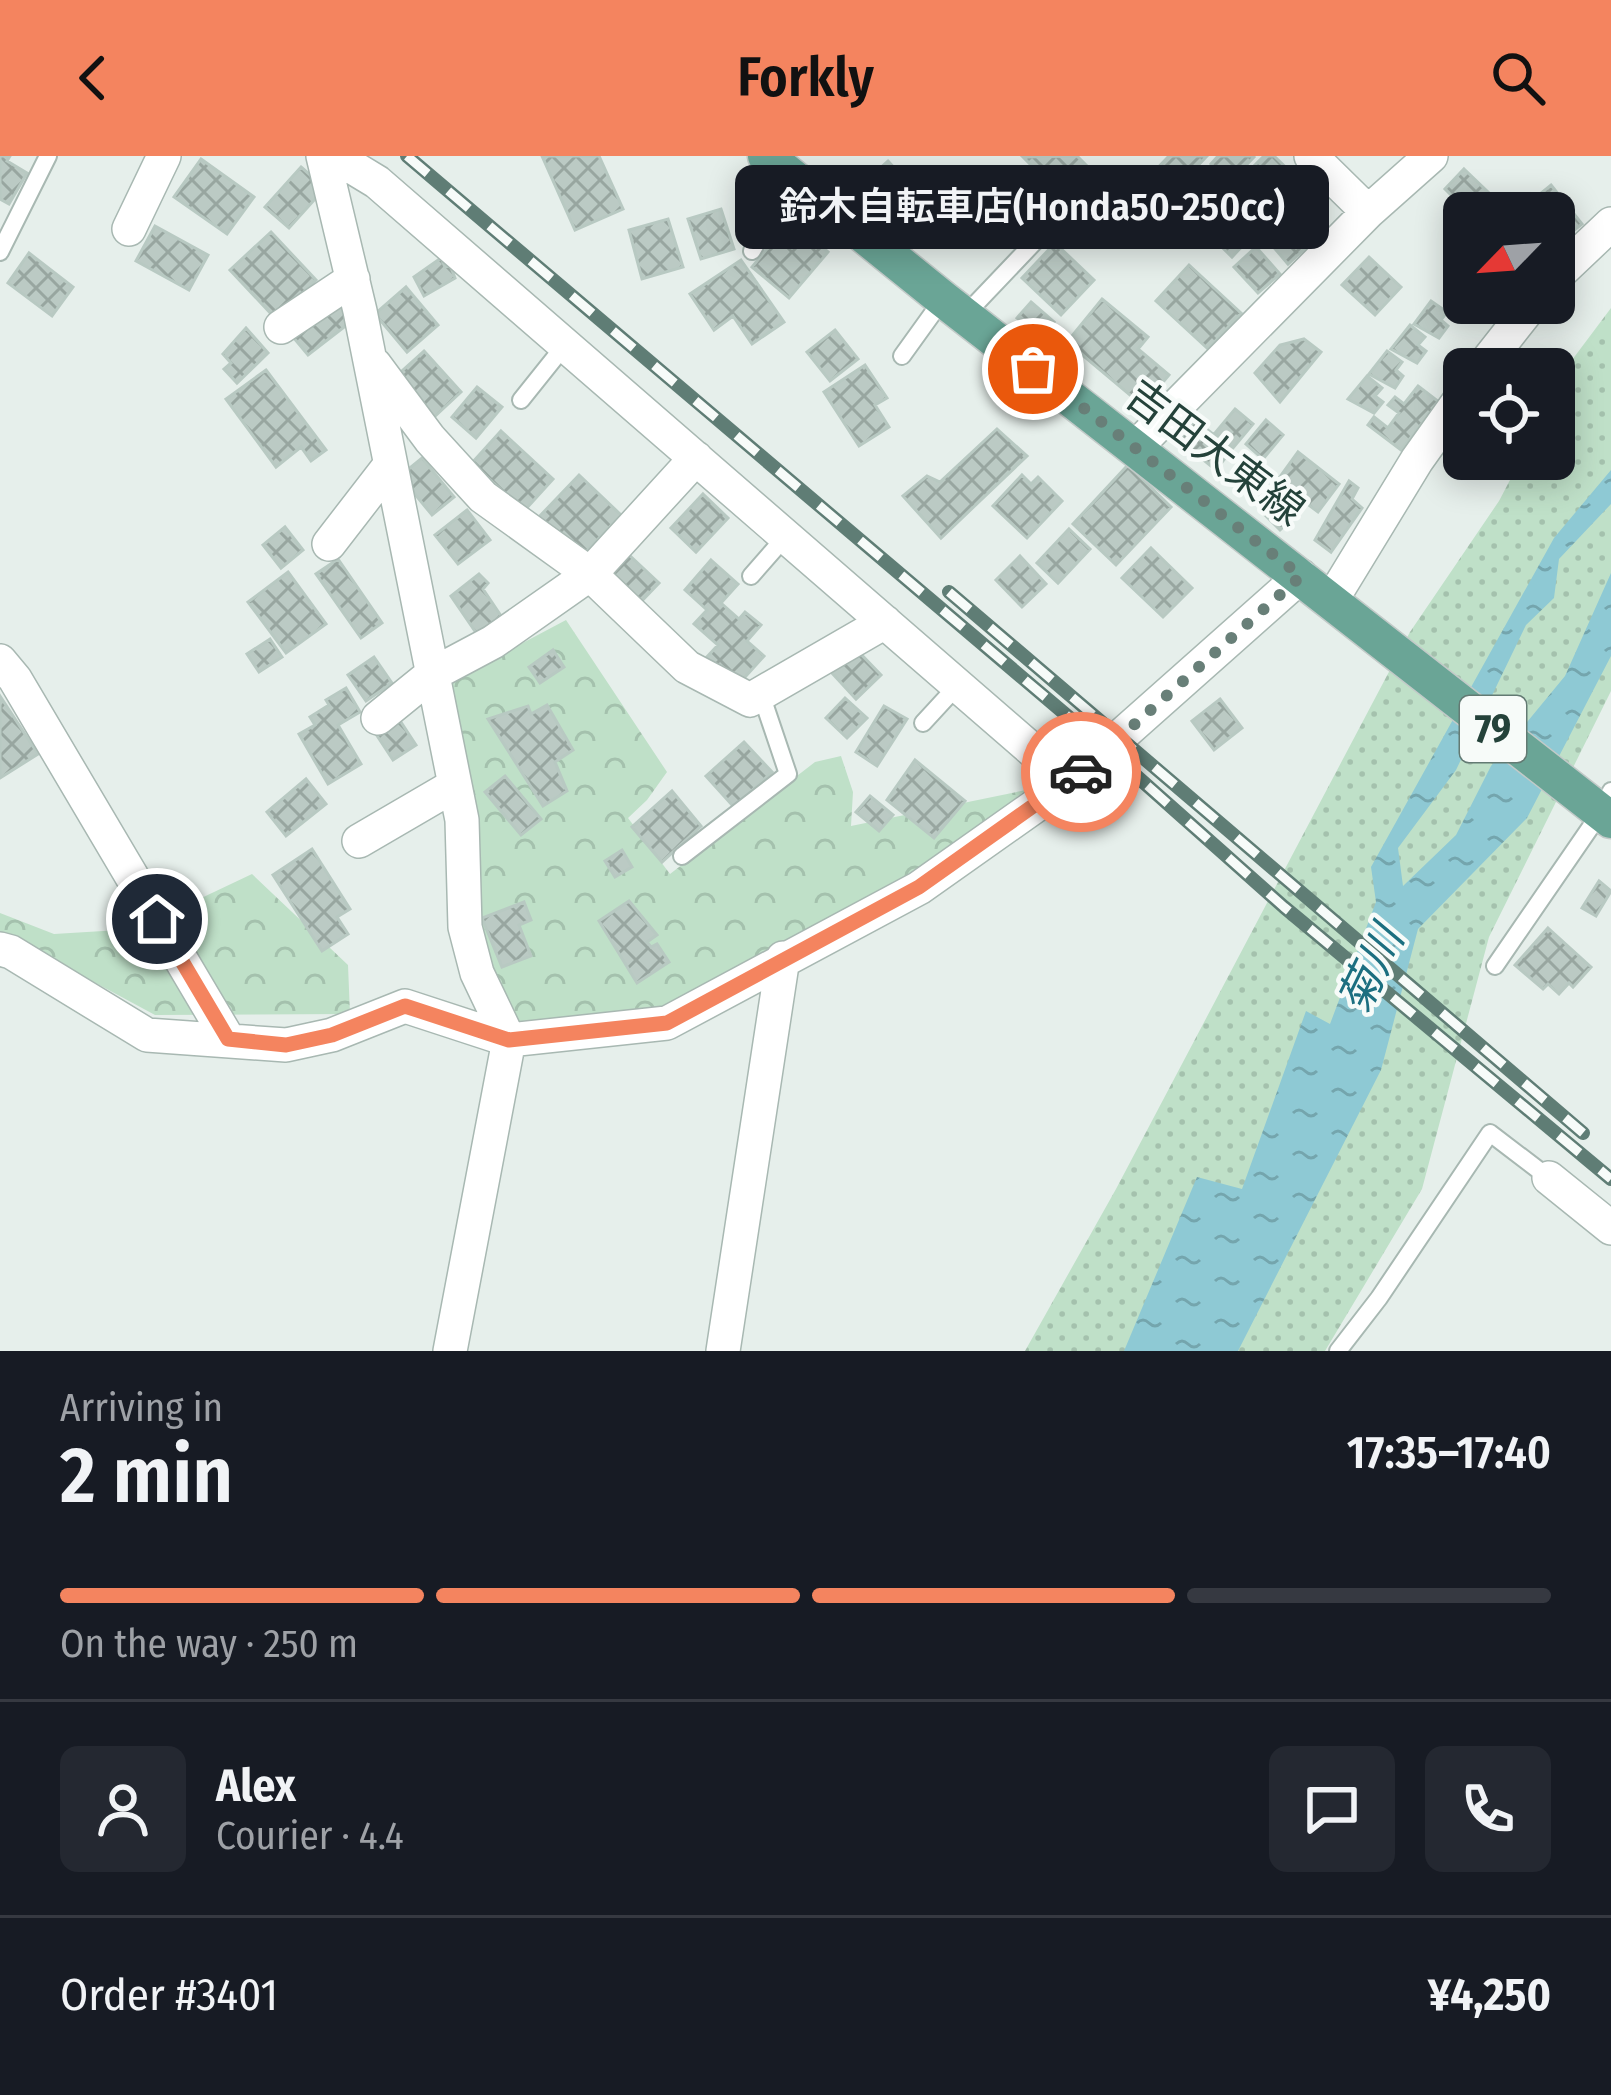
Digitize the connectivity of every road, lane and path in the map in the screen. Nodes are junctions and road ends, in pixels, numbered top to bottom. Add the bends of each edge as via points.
1 (48, 156) edge
2 (164, 156) edge
3 (323, 156) edge
4 (334, 156) edge
5 (1312, 156) edge
6 (1431, 156) edge
7 (780, 168) edge
8 (1063, 212) dead end
9 (1368, 212) junction
10 (1611, 224) edge
11 (129, 230) dead end
12 (752, 251) dead end
13 (0, 252) edge
14 (1575, 258) edge
15 (352, 279) junction
16 (954, 307) junction
17 (1516, 324) edge
18 (281, 327) dead end
19 (565, 345) junction
20 (1498, 348) edge
21 (902, 356) dead end
22 (369, 357) junction
23 (521, 400) dead end
24 (1443, 423) edge
25 (1134, 449) junction
26 (696, 458) junction
27 (390, 465) junction
28 (786, 536) junction
29 (329, 544) dead end
30 (590, 574) junction
31 (751, 576) dead end
32 (1301, 576) junction
33 (1331, 601) junction
34 (885, 622) junction
35 (0, 661) edge
36 (431, 675) junction
37 (958, 686) junction
38 (760, 694) junction
39 (378, 718) dead end
40 (923, 723) dead end
41 (1069, 782) junction
42 (455, 785) junction
43 (1603, 807) edge
44 (359, 841) dead end
45 (682, 856) dead end
46 (0, 950) edge
47 (783, 958) junction
48 (1495, 966) dead end
49 (228, 1039) junction
50 (509, 1040) junction
51 (1549, 1178) joint
52 (1611, 1228) edge
53 (450, 1351) edge
54 (723, 1351) edge
55 (1337, 1351) edge

1 - 13 lane
2 - 11 street
3 - 15 street
4 - 19 street via 377,182
5 - 9 street
6 - 9 street
7 - 12 lane
7 - 16 main road, 吉田大東線 / 79
8 - 16 lane
9 - 25 street
10 - 14 street
15 - 18 street
15 - 22 street
16 - 21 lane
16 - 25 main road, 吉田大東線 / 79
17 - 20 street
19 - 23 lane
19 - 26 street
22 - 27 street
22 - 30 street via 484,496
24 - 33 street
25 - 32 main road, 吉田大東線 / 79
26 - 28 street
26 - 30 street
27 - 29 street
27 - 36 street
28 - 31 lane
28 - 34 street
30 - 36 street
30 - 38 street via 687,667 750,700
32 - 33 main road, 吉田大東線 / 79
32 - 41 street
33 - 43 main road, 吉田大東線 / 79
34 - 37 street
34 - 38 street
35 - 49 street
36 - 39 street
36 - 42 street
37 - 40 lane
37 - 41 street
38 - 45 lane via 788,774
41 - 47 street via 919,887
42 - 44 street
42 - 50 street via 465,927
43 - 48 lane
46 - 49 street via 148,1035
47 - 50 street via 667,1023
47 - 54 street
49 - 50 street via 286,1045 405,1006
50 - 53 street
51 - 52 street
51 - 55 lane via 1490,1133

